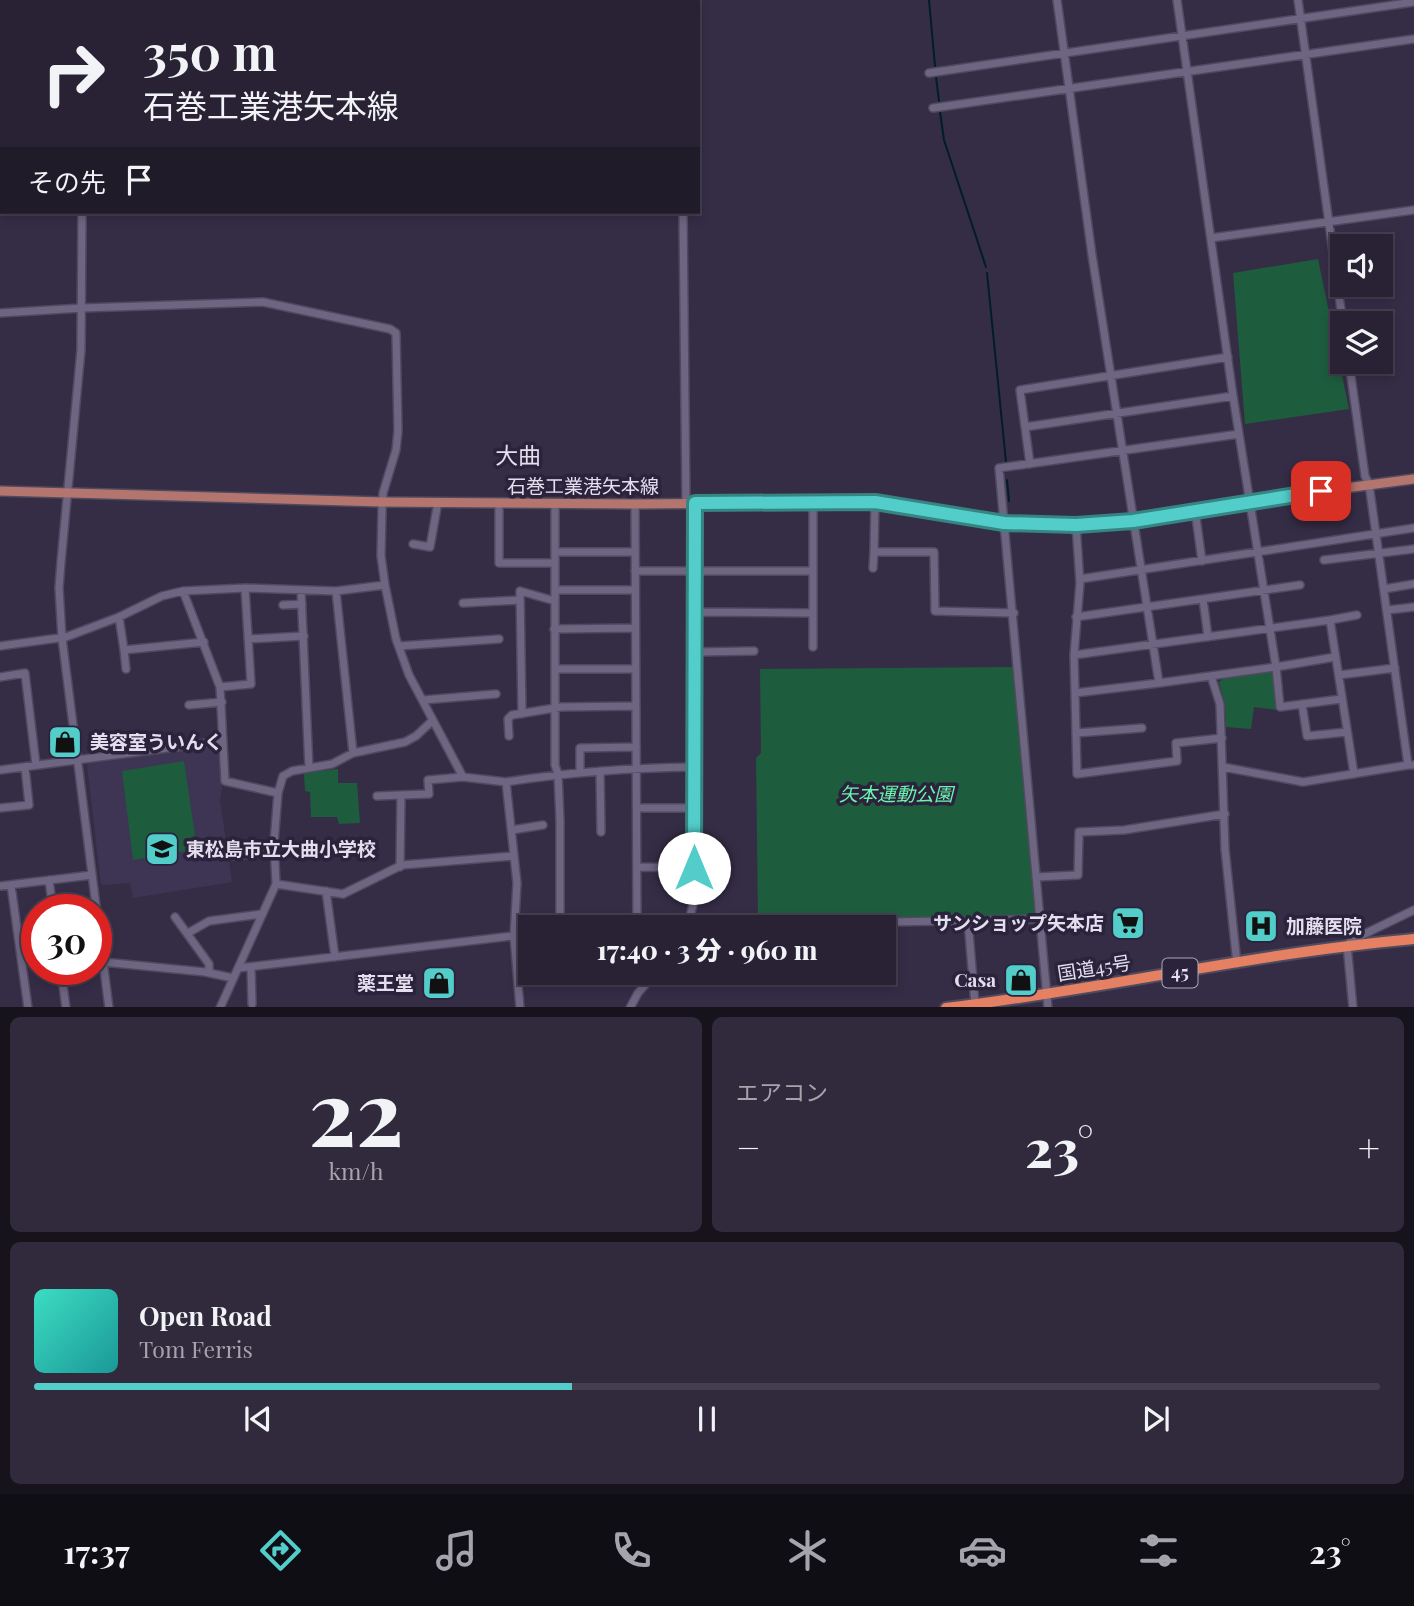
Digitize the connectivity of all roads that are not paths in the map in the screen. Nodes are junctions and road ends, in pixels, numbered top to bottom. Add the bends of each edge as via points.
1 (1057, 0) edge
2 (1177, 0) edge
3 (1298, 0) edge
4 (1414, 2) edge
5 (1301, 20) junction
6 (1183, 37) junction
7 (1414, 39) edge
8 (1064, 53) junction
9 (1306, 54) junction
10 (1188, 71) junction
11 (929, 73) dead end
12 (1070, 89) junction
13 (933, 107) dead end
14 (1414, 209) edge
15 (82, 214) edge
16 (683, 214) edge
17 (1328, 222) junction
18 (1211, 238) junction
19 (82, 307) junction
20 (1341, 311) edge
21 (0, 313) edge
22 (1227, 357) junction
23 (1351, 374) edge
24 (1111, 376) junction
25 (1233, 396) junction
26 (1117, 414) junction
27 (1025, 427) junction
28 (1239, 434) junction
29 (1123, 452) junction
30 (1030, 464) junction
31 (1414, 479) edge
32 (1369, 484) junction
33 (0, 491) edge
34 (67, 494) junction
35 (813, 501) junction
36 (1248, 501) junction
37 (382, 502) junction
38 (438, 502) junction
39 (875, 502) junction
40 (499, 503) junction
41 (691, 503) junction
42 (555, 504) junction
43 (635, 504) junction
44 (1195, 510) junction
45 (1133, 521) junction
46 (1004, 523) junction
47 (1076, 525) junction
48 (1414, 528) edge
49 (1376, 534) junction
50 (413, 544) dead end
51 (1414, 549) edge
52 (555, 552) junction
53 (635, 552) junction
54 (874, 552) junction
55 (1258, 552) junction
56 (1378, 554) junction
57 (1324, 560) dead end
58 (1202, 561) junction
59 (555, 563) junction
60 (873, 568) dead end
61 (1141, 569) junction
62 (695, 570) junction
63 (813, 570) junction
64 (635, 571) junction
65 (1080, 579) junction
66 (1414, 584) edge
67 (385, 585) junction
68 (1300, 585) dead end
69 (245, 588) junction
70 (1384, 589) junction
71 (300, 590) junction
72 (555, 590) junction
73 (635, 590) junction
74 (1264, 590) junction
75 (183, 591) junction
76 (336, 591) junction
77 (1203, 599) junction
78 (520, 600) junction
79 (555, 601) junction
80 (463, 603) dead end
81 (302, 604) junction
82 (283, 605) dead end
83 (1147, 607) junction
84 (1414, 607) edge
85 (1388, 610) junction
86 (694, 612) junction
87 (813, 613) junction
88 (1014, 613) junction
89 (1357, 615) dead end
90 (119, 617) junction
91 (1076, 617) junction
92 (1330, 620) junction
93 (1270, 627) junction
94 (635, 628) junction
95 (554, 629) junction
96 (304, 636) junction
97 (1208, 636) junction
98 (62, 638) junction
99 (248, 639) junction
100 (499, 639) dead end
101 (204, 642) junction
102 (1153, 643) junction
103 (0, 646) edge
104 (399, 646) junction
105 (813, 648) dead end
106 (124, 650) junction
107 (754, 651) dead end
108 (695, 652) junction
109 (1074, 655) junction
110 (1335, 657) junction
111 (1276, 667) junction
112 (1395, 668) junction
113 (126, 669) dead end
114 (555, 669) junction
115 (634, 669) junction
116 (1339, 675) junction
117 (1211, 676) junction
118 (0, 677) edge
119 (1159, 683) junction
120 (220, 687) junction
121 (1075, 693) junction
122 (496, 694) dead end
123 (1341, 699) junction
124 (422, 700) junction
125 (222, 702) junction
126 (189, 705) dead end
127 (1302, 705) junction
128 (635, 706) junction
129 (554, 709) junction
130 (522, 714) junction
131 (432, 721) junction
132 (1142, 728) dead end
133 (1347, 732) junction
134 (1076, 733) junction
135 (509, 736) dead end
136 (1222, 738) junction
137 (222, 741) junction
138 (636, 747) junction
139 (353, 753) junction
140 (77, 758) junction
141 (36, 765) junction
142 (1411, 765) edge
143 (24, 766) junction
144 (694, 767) junction
145 (1223, 767) junction
146 (309, 768) junction
147 (636, 768) junction
148 (0, 770) edge
149 (600, 771) junction
150 (580, 772) junction
151 (558, 774) junction
152 (1354, 774) junction
153 (463, 777) junction
154 (506, 782) junction
155 (278, 793) junction
156 (401, 795) junction
157 (377, 796) dead end
158 (0, 808) edge
159 (637, 808) junction
160 (694, 808) junction
161 (1225, 814) junction
162 (543, 825) dead end
163 (512, 830) junction
164 (601, 832) dead end
165 (275, 851) junction
166 (234, 856) dead end
167 (514, 856) junction
168 (400, 867) junction
169 (637, 867) junction
170 (694, 868) junction
171 (92, 875) junction
172 (1036, 877) junction
173 (49, 880) junction
174 (276, 884) junction
175 (11, 885) junction
176 (0, 886) edge
177 (326, 891) junction
178 (51, 894) edge
179 (94, 894) edge
180 (1414, 910) edge
181 (262, 915) junction
182 (560, 915) edge
183 (637, 915) edge
184 (691, 915) edge
185 (176, 917) dead end
186 (1041, 919) junction
187 (968, 921) junction
188 (896, 922) edge
189 (188, 933) junction
190 (518, 935) edge
191 (514, 936) junction
192 (1414, 939) edge
193 (20, 944) joint
194 (1347, 945) junction
195 (335, 957) junction
196 (112, 963) edge
197 (1237, 964) junction
198 (251, 967) junction
199 (239, 968) junction
200 (209, 972) junction
201 (233, 978) junction
202 (63, 985) edge
203 (106, 985) edge
204 (645, 985) edge
205 (1047, 994) junction
206 (252, 1004) dead end
207 (975, 1004) junction
208 (28, 1007) edge
209 (66, 1007) edge
210 (109, 1007) edge
211 (220, 1007) edge
212 (520, 1007) edge
213 (630, 1007) edge
214 (946, 1007) edge
215 (1048, 1007) edge
216 (1353, 1007) edge

1 - 8 street
2 - 6 street
3 - 5 street
4 - 5 street
5 - 6 street
5 - 9 street
6 - 8 street
6 - 10 street
7 - 9 street
8 - 11 street
8 - 12 street
9 - 10 street
9 - 17 street
10 - 12 street
10 - 18 street
12 - 13 street
12 - 24 street
14 - 17 street
15 - 19 street
16 - 41 street
17 - 18 street
17 - 20 street
18 - 22 street
19 - 21 street
19 - 34 street
19 - 37 street via 263,302 390,328 398,342 398,431
22 - 24 street
22 - 25 street
23 - 32 street
24 - 26 street
24 - 27 street via 1020,390
25 - 26 street
25 - 28 street
26 - 27 street
26 - 29 street
27 - 30 street
28 - 29 street
28 - 36 street
29 - 30 street
29 - 45 street
30 - 46 street via 999,468
31 - 32 main road, 石巻工業港矢本線
32 - 36 main road, 石巻工業港矢本線
32 - 49 street
33 - 34 main road, 石巻工業港矢本線
34 - 37 main road, 石巻工業港矢本線
34 - 98 street via 59,588
35 - 39 main road, 石巻工業港矢本線
35 - 41 main road, 石巻工業港矢本線
35 - 63 street
36 - 44 main road, 石巻工業港矢本線
36 - 55 street
37 - 38 main road, 石巻工業港矢本線
37 - 67 street
38 - 40 main road, 石巻工業港矢本線
38 - 50 street via 432,547
39 - 46 main road, 石巻工業港矢本線
39 - 54 street
40 - 42 main road, 石巻工業港矢本線
40 - 59 street via 499,563
41 - 43 main road, 石巻工業港矢本線
41 - 62 street
42 - 43 main road, 石巻工業港矢本線
42 - 52 street
43 - 53 street
44 - 45 main road, 石巻工業港矢本線
44 - 58 street
45 - 47 main road, 石巻工業港矢本線
45 - 61 street
46 - 47 main road, 石巻工業港矢本線
46 - 88 street
47 - 65 street
48 - 49 street
49 - 55 street
49 - 56 street
51 - 56 street
52 - 53 street
52 - 59 street
53 - 64 street
54 - 60 street
54 - 88 street via 934,552 935,611
55 - 58 street
55 - 74 street
56 - 57 street
56 - 70 street
58 - 61 street
59 - 72 street
61 - 65 street
61 - 83 street
62 - 63 street
62 - 64 street
62 - 86 street
63 - 87 street
64 - 73 street
65 - 91 street
66 - 70 street
67 - 76 street
67 - 104 street
68 - 74 street
69 - 71 street
69 - 75 street
69 - 99 street
70 - 85 street
71 - 76 street
71 - 81 street
72 - 73 street
72 - 79 street
73 - 94 street
74 - 77 street
74 - 93 street
75 - 90 street
75 - 101 street
76 - 139 street
77 - 83 street
77 - 97 street
78 - 79 street via 520,591
78 - 80 street
78 - 130 street
79 - 95 street
81 - 82 street
81 - 96 street
83 - 91 street
83 - 102 street
84 - 85 street
85 - 112 street
86 - 87 street
86 - 108 street
87 - 105 street
88 - 172 street
89 - 92 street
90 - 98 street
90 - 106 street
91 - 109 street
92 - 93 street
92 - 110 street
93 - 97 street
93 - 111 street
94 - 95 street
94 - 115 street
95 - 114 street
96 - 99 street
96 - 146 street
97 - 102 street
98 - 103 street
98 - 140 street
99 - 120 street via 251,684
100 - 104 street
101 - 106 street
101 - 120 street
102 - 109 street
102 - 119 street
104 - 124 street
106 - 113 street
107 - 108 street
108 - 144 street
109 - 121 street
110 - 111 street
110 - 116 street
111 - 117 street
111 - 127 street via 1280,707
112 - 116 street
112 - 142 street
114 - 115 street
114 - 129 street
115 - 128 street
116 - 123 street
117 - 119 street
117 - 136 street via 1220,704
118 - 141 street via 25,673
119 - 121 street
120 - 125 street
121 - 134 street
122 - 124 street
123 - 127 street
123 - 133 street
124 - 131 street
125 - 126 street
125 - 137 street
127 - 133 street via 1307,736
128 - 129 street
128 - 138 street
129 - 130 street
129 - 151 street
130 - 135 street via 508,719
131 - 139 street via 405,741
131 - 153 street
132 - 134 street
133 - 152 street
134 - 136 street via 1077,774 1177,761 1175,743
136 - 145 street
137 - 140 street
137 - 155 street via 225,781
138 - 147 street
138 - 150 street via 580,748
139 - 146 street via 332,764
140 - 141 street
140 - 171 street
141 - 143 street
142 - 152 street
143 - 148 street
143 - 158 street via 29,805
144 - 147 street
144 - 160 street
145 - 152 street via 1303,782
145 - 161 street
146 - 155 street via 284,776
147 - 149 street
147 - 159 street
149 - 150 street
149 - 164 street
150 - 151 street
151 - 154 street
151 - 182 street
153 - 154 street
153 - 156 street via 428,780 429,794
154 - 163 street
155 - 165 street
156 - 157 street
156 - 168 street
159 - 160 street
159 - 169 street
160 - 170 street
161 - 172 street via 1124,830 1079,832 1078,875
161 - 197 street
162 - 163 street
163 - 167 street
165 - 166 street
165 - 174 street
167 - 168 street
167 - 191 street via 518,898
168 - 177 street via 343,894
169 - 170 street
169 - 183 street
170 - 184 street
171 - 173 street
171 - 179 street
172 - 186 street
173 - 175 street
173 - 178 street
174 - 177 street
174 - 181 street
175 - 176 street
175 - 193 street
177 - 195 street
180 - 194 street
181 - 189 street via 209,921
181 - 199 street
185 - 189 street
186 - 187 street
186 - 205 street
187 - 188 street
187 - 207 street
189 - 200 street via 209,964
190 - 191 street
191 - 195 street
191 - 212 street
192 - 194 highway, 国道45号 / 45
193 - 208 street
194 - 197 highway, 国道45号 / 45
194 - 216 street
195 - 198 street
196 - 200 street
197 - 205 highway, 国道45号 / 45
198 - 199 street
198 - 206 street
199 - 201 street
200 - 201 street
201 - 211 street
202 - 209 street
203 - 210 street
204 - 213 street
205 - 207 highway, 国道45号 / 45
205 - 215 street
207 - 214 highway, 国道45号 / 45

